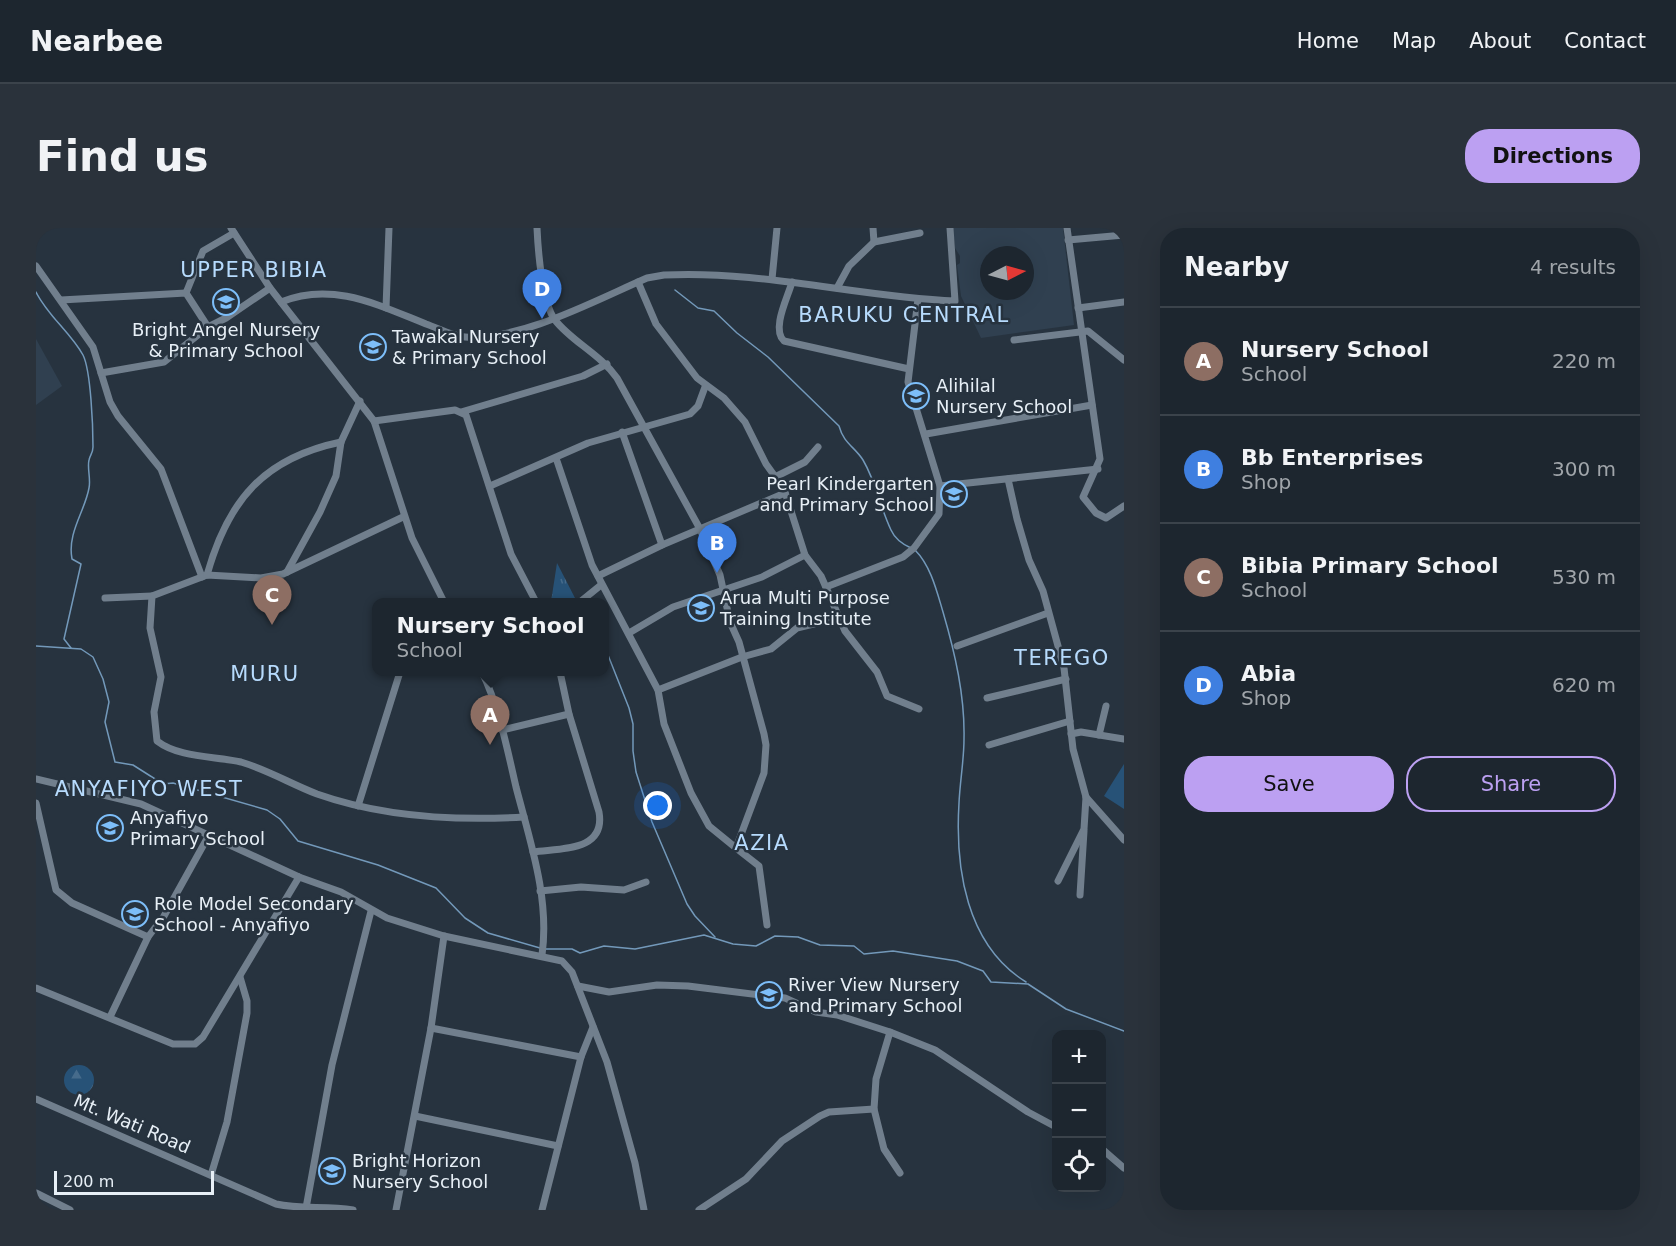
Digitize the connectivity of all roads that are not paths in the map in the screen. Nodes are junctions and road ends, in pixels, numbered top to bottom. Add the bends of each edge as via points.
1 (389, 228) edge
2 (537, 228) edge
3 (777, 228) edge
4 (873, 228) edge
5 (950, 228) edge
6 (1067, 228) edge
7 (232, 230) edge
8 (920, 232) dead end
9 (1124, 235) edge
10 (1068, 240) junction
11 (874, 242) junction
12 (36, 266) edge
13 (772, 279) junction
14 (638, 282) junction
15 (792, 282) junction
16 (270, 288) junction
17 (837, 288) junction
18 (186, 293) junction
19 (918, 299) junction
20 (61, 300) junction
21 (281, 302) junction
22 (1124, 302) edge
23 (386, 308) junction
24 (1078, 308) junction
25 (554, 320) junction
26 (208, 327) junction
27 (1081, 330) junction
28 (1014, 340) dead end
29 (1124, 360) edge
30 (606, 364) junction
31 (909, 369) junction
32 (101, 373) junction
33 (705, 387) junction
34 (360, 401) junction
35 (1092, 405) junction
36 (461, 412) junction
37 (374, 421) junction
38 (646, 426) junction
39 (622, 432) junction
40 (926, 434) junction
41 (341, 442) junction
42 (818, 447) dead end
43 (556, 458) junction
44 (1098, 469) junction
45 (777, 476) junction
46 (1008, 479) junction
47 (490, 486) junction
48 (940, 486) junction
49 (785, 493) junction
50 (1124, 506) edge
51 (403, 517) junction
52 (700, 529) junction
53 (662, 545) junction
54 (805, 555) junction
55 (287, 573) junction
56 (204, 576) junction
57 (598, 576) junction
58 (601, 585) junction
59 (826, 587) junction
60 (725, 590) junction
61 (152, 596) junction
62 (105, 598) dead end
63 (442, 598) edge
64 (534, 598) edge
65 (586, 598) edge
66 (609, 598) edge
67 (609, 599) edge
68 (1048, 613) junction
69 (838, 618) junction
70 (629, 633) junction
71 (957, 646) dead end
72 (742, 657) junction
73 (399, 676) edge
74 (483, 676) edge
75 (561, 676) edge
76 (1066, 679) junction
77 (658, 690) junction
78 (987, 698) dead end
79 (1106, 706) dead end
80 (918, 709) dead end
81 (569, 714) junction
82 (1070, 721) junction
83 (502, 730) junction
84 (1071, 734) junction
85 (1099, 735) junction
86 (1124, 739) edge
87 (989, 745) dead end
88 (36, 779) edge
89 (1086, 797) junction
90 (36, 803) edge
91 (358, 806) junction
92 (524, 817) junction
93 (1084, 829) junction
94 (209, 835) junction
95 (1124, 840) edge
96 (736, 848) junction
97 (533, 852) junction
98 (299, 877) junction
99 (1058, 881) dead end
100 (646, 882) dead end
101 (540, 891) junction
102 (1080, 895) dead end
103 (371, 911) junction
104 (766, 925) dead end
105 (444, 936) junction
106 (148, 938) junction
107 (542, 955) junction
108 (240, 976) junction
109 (578, 986) junction
110 (36, 988) edge
111 (110, 1017) junction
112 (593, 1027) junction
113 (431, 1028) junction
114 (890, 1032) junction
115 (581, 1057) junction
116 (36, 1099) edge
117 (874, 1109) junction
118 (415, 1116) junction
119 (1052, 1125) edge
120 (558, 1146) junction
121 (1106, 1153) edge
122 (1124, 1168) edge
123 (900, 1173) dead end
124 (211, 1175) junction
125 (36, 1192) edge
126 (278, 1207) edge
127 (302, 1209) edge
128 (70, 1210) edge
129 (353, 1210) edge
130 (396, 1210) edge
131 (542, 1210) edge
132 (644, 1210) edge
133 (699, 1210) edge

1 - 23 street
2 - 25 street via 540,269
3 - 13 street
4 - 11 street
5 - 19 street via 955,301
6 - 10 street
7 - 16 street
7 - 18 street via 203,251
8 - 11 street
9 - 10 street
10 - 24 street
11 - 17 street via 849,266
12 - 20 street
13 - 14 street via 671,274
13 - 15 street
14 - 25 street
14 - 33 street via 662,333
15 - 17 street
15 - 31 street via 779,326 783,341
16 - 21 street
16 - 26 street
17 - 19 street
18 - 20 street
18 - 26 street
19 - 31 street
20 - 32 street via 93,347
21 - 23 street via 305,293 330,292
21 - 34 street
22 - 24 street
23 - 25 street via 466,337
24 - 27 street
25 - 30 street
26 - 32 street via 165,362
27 - 28 street
27 - 29 street via 1093,333
27 - 35 street
30 - 36 street via 583,376
30 - 38 street
31 - 40 street via 909,388
32 - 56 street via 118,416 161,469
33 - 38 street via 690,414
33 - 45 street via 724,398 745,422 766,464
34 - 37 street
34 - 41 street
35 - 40 street
35 - 44 street via 1100,451
36 - 37 street
36 - 47 street via 468,419
37 - 51 street
38 - 39 street
38 - 52 street
39 - 43 street
39 - 53 street
40 - 48 street
41 - 55 street via 336,476
41 - 56 street via 314,447 272,468 230,515
42 - 45 street via 808,460
43 - 47 street
43 - 57 street via 586,552
44 - 46 street
44 - 50 street via 1083,498 1106,518
45 - 49 street
46 - 48 street
46 - 68 street via 1029,560
47 - 64 street via 512,554
48 - 59 street via 939,514 909,553
49 - 52 street
49 - 54 street
51 - 55 street
51 - 63 street
52 - 53 street
52 - 60 street
53 - 57 street
54 - 59 street
54 - 60 street
55 - 56 street via 271,578
56 - 61 street
57 - 58 street
58 - 65 street
58 - 66 street
59 - 69 street
60 - 70 street via 674,607
60 - 72 street via 730,622
61 - 62 street
61 - 91 street via 150,628 162,683 154,712 157,741 175,749 250,765 316,794
67 - 70 street
68 - 71 street
68 - 76 street
69 - 72 street via 797,628 771,649
69 - 80 street via 877,672 887,696
70 - 77 street
72 - 77 street
72 - 96 street via 764,734 766,763
73 - 91 street
74 - 83 street
75 - 81 street
76 - 78 street
76 - 82 street
77 - 96 street via 664,724 701,814 709,826
79 - 85 street
81 - 83 street
81 - 97 street via 599,812 600,827 586,844
82 - 84 street
82 - 87 street
83 - 92 street
84 - 85 street
84 - 89 street
85 - 86 street
88 - 94 street via 141,804
89 - 93 street
89 - 95 street
90 - 106 street via 56,890 72,903
91 - 92 street via 476,819
92 - 97 street
93 - 99 street
93 - 102 street
94 - 98 street
94 - 106 street
96 - 104 street via 759,866
97 - 101 street
98 - 103 street via 341,892
98 - 108 street
100 - 101 street via 624,890 582,887
101 - 107 street via 544,918
103 - 105 street
103 - 127 street via 332,1065
105 - 107 street
105 - 113 street
106 - 111 street
107 - 109 street via 570,967
108 - 111 street via 195,1044 173,1044
108 - 124 street via 247,1013 225,1128
109 - 112 street
109 - 114 street via 609,992 657,985 688,986 785,998 816,1012
110 - 111 street
112 - 115 street
112 - 132 street via 612,1077
113 - 115 street
113 - 118 street
114 - 117 street via 876,1079
114 - 119 street via 941,1054
115 - 120 street
116 - 124 street, Mt. Wati Road
117 - 123 street via 884,1149
117 - 133 street via 820,1116 782,1141 746,1179
118 - 120 street
118 - 130 street
120 - 131 street
121 - 122 street
124 - 126 street, Mt. Wati Road
125 - 128 street
126 - 127 street, Mt. Wati Road
127 - 129 street, Mt. Wati Road via 324,1206

